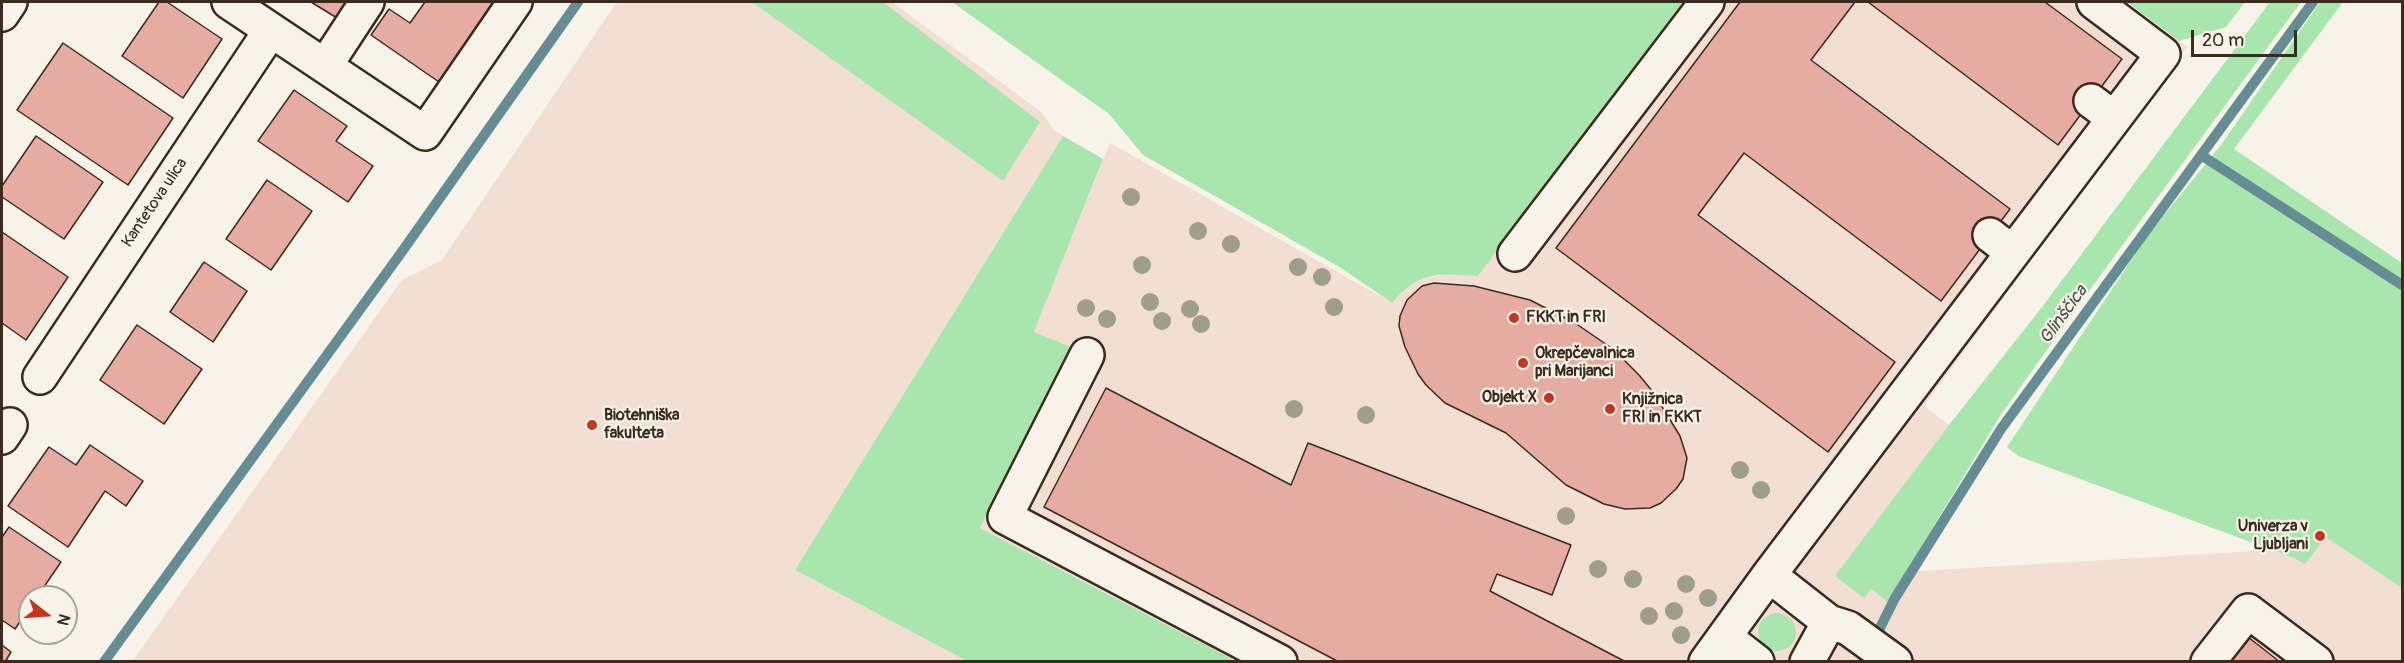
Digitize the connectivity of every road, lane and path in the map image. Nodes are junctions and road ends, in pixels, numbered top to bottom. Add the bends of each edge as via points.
1 (10, 2) edge
2 (229, 2) edge
3 (367, 2) edge
4 (515, 2) edge
5 (1707, 2) edge
6 (2094, 2) edge
7 (2, 14) edge
8 (271, 30) junction
9 (325, 66) junction
10 (1515, 254) dead end
11 (1087, 356) dead end
12 (40, 377) dead end
13 (1769, 575) junction
14 (1819, 614) junction
15 (1716, 649) edge
16 (1280, 662) edge
17 (1757, 662) edge
18 (1807, 662) edge
19 (1895, 662) edge
20 (2208, 662) edge
21 (2316, 662) edge

1 - 7 street
2 - 8 street
3 - 9 street
4 - 9 street via 425,134
5 - 10 street
6 - 13 street via 2163,54 2103,109 1971,285
8 - 9 street
8 - 12 street, Kantetova ulica
11 - 16 street via 1005,517
13 - 14 street
13 - 15 street
14 - 18 street
14 - 19 street via 1848,628
15 - 17 street
20 - 21 street via 2248,611

